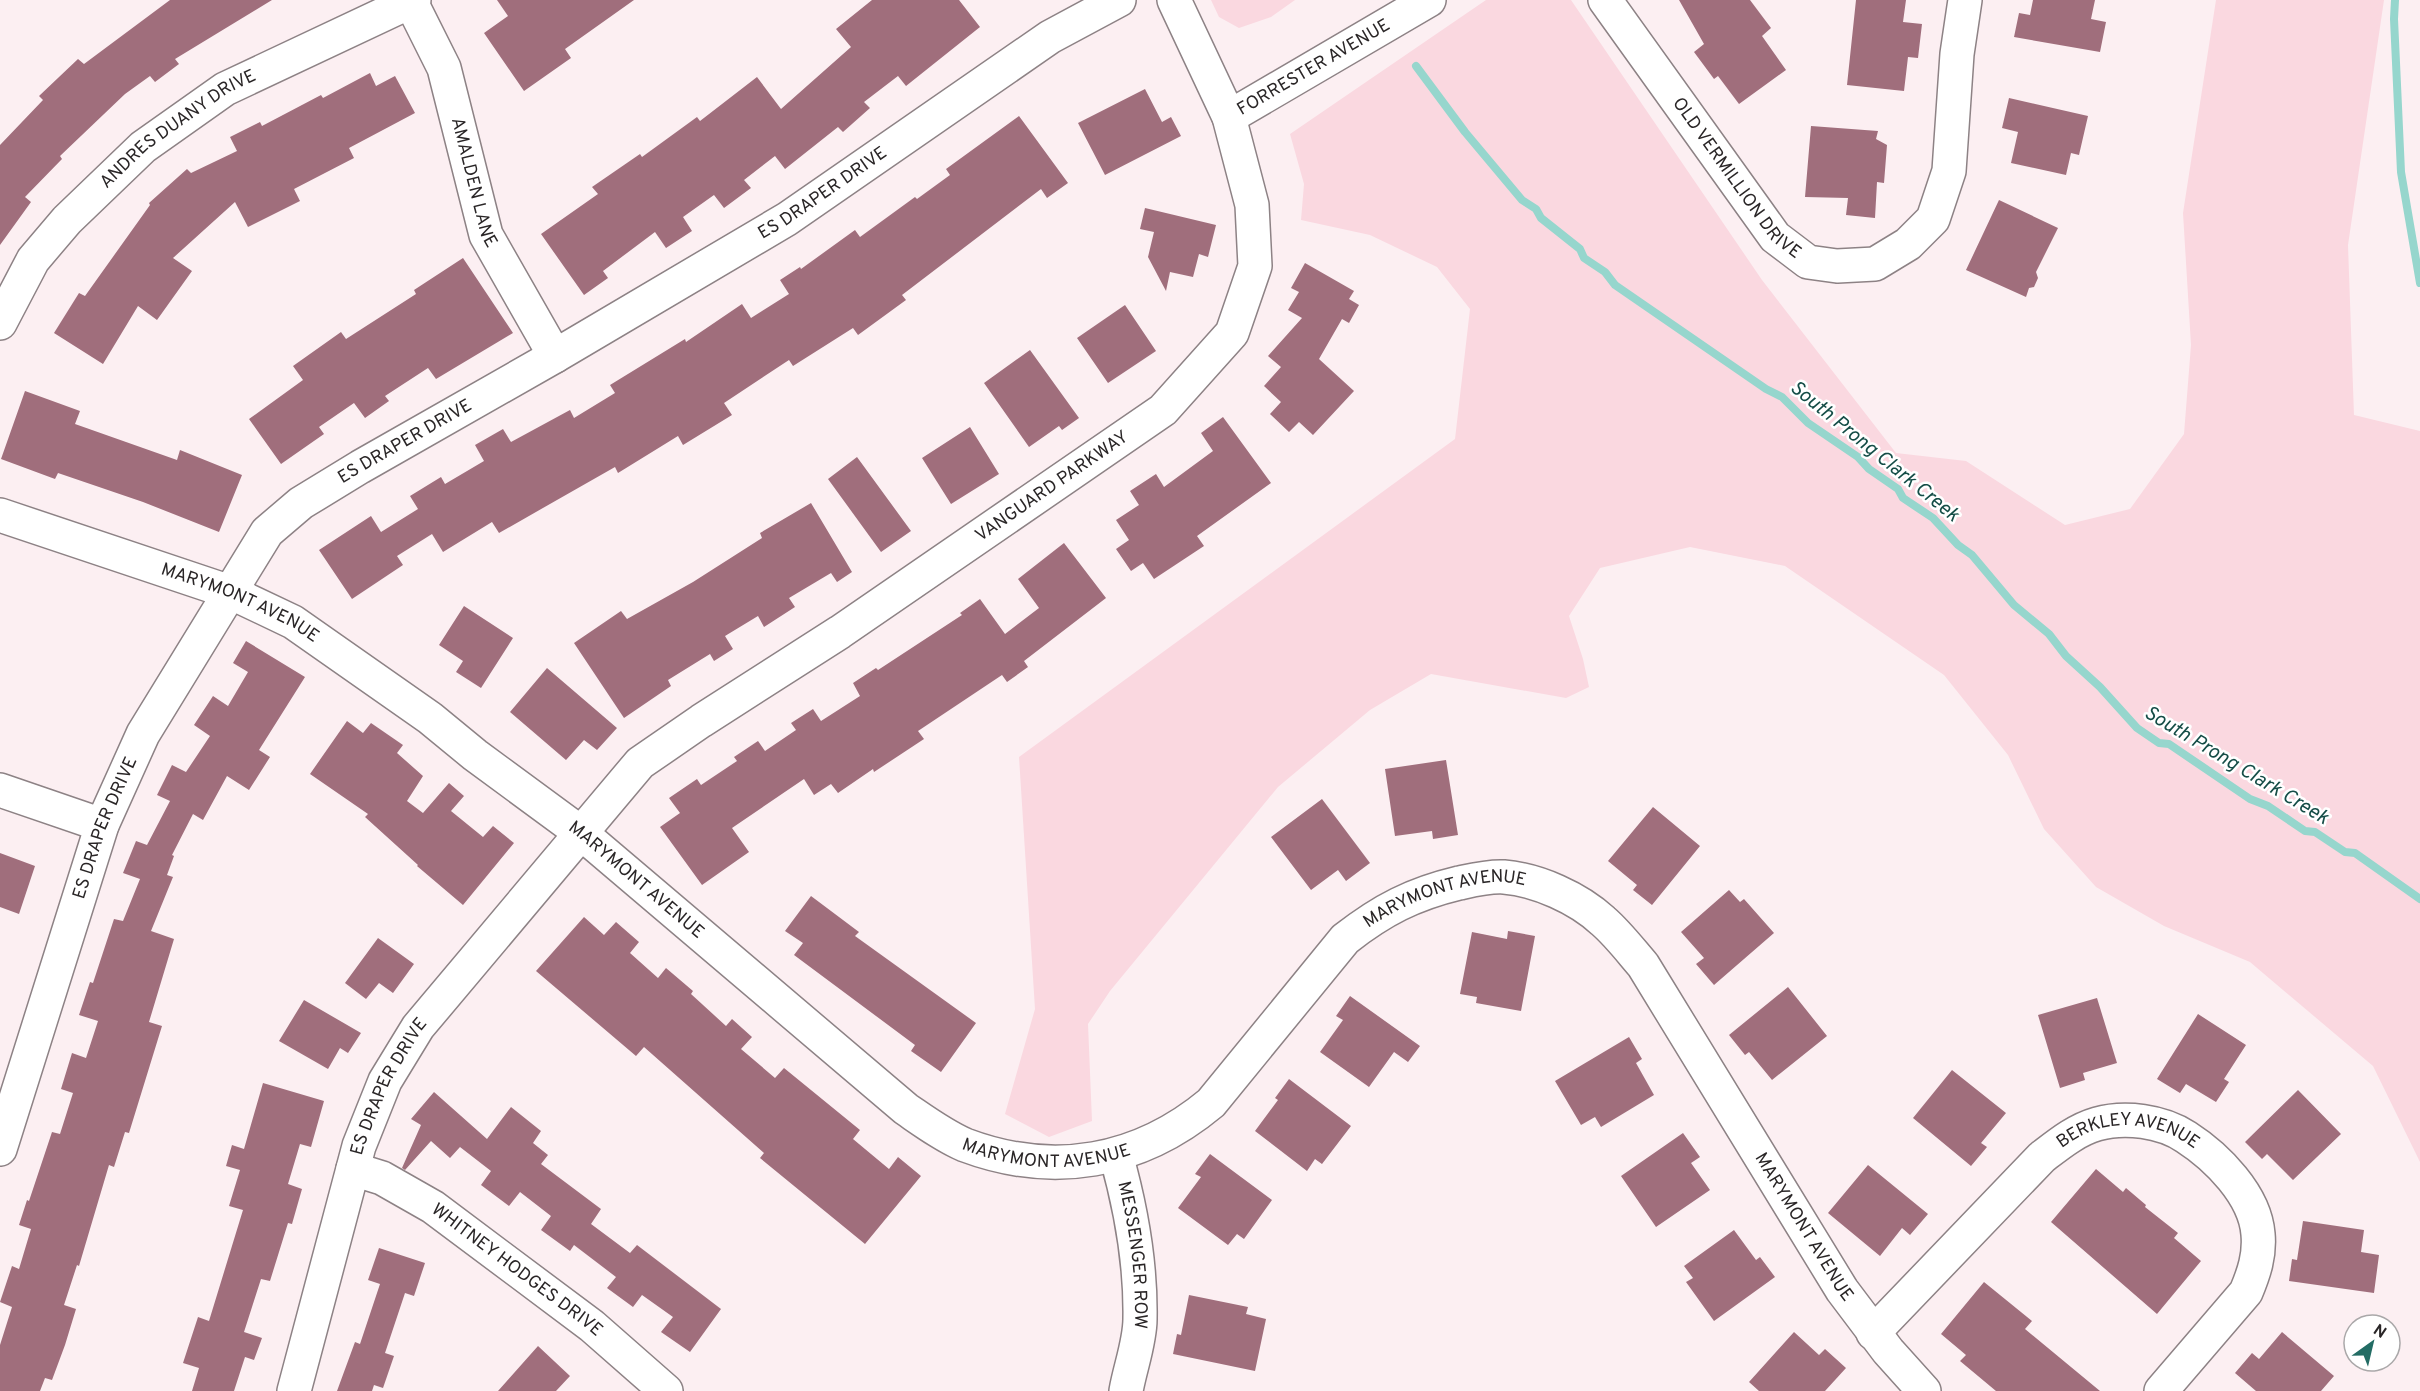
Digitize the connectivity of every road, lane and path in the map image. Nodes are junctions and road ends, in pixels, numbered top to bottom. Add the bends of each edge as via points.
1 (1119, 0) edge
2 (1174, 0) edge
3 (1429, 0) edge
4 (1605, 0) edge
5 (1965, 0) edge
6 (413, 1) edge
7 (1229, 117) junction
8 (0, 323) edge
9 (555, 356) junction
10 (0, 515) edge
11 (230, 592) junction
12 (0, 790) edge
13 (102, 825) junction
14 (580, 833) junction
15 (0, 1149) edge
16 (1116, 1155) junction
17 (353, 1169) junction
18 (1873, 1333) junction
19 (294, 1391) edge
20 (666, 1391) edge
21 (1126, 1391) edge
22 (1924, 1391) edge
23 (2161, 1391) edge

1 - 9 street, ES DRAPER DRIVE via 1050,36 787,219
2 - 7 street, VANGUARD PARKWAY
3 - 7 street, FORRESTER AVENUE
4 - 5 street, OLD VERMILLION DRIVE via 1775,237 1808,262 1837,266 1875,264 1908,244 1933,219 1949,171
6 - 8 street, ANDRES DUANY DRIVE via 225,89 143,147 67,220 33,260
6 - 9 street, AMALDEN LANE via 444,68 486,235
7 - 14 street, VANGUARD PARKWAY via 1252,205 1255,266 1232,333 1163,410 640,763
9 - 11 street, ES DRAPER DRIVE via 301,503 267,532
10 - 11 street, MARYMONT AVENUE
11 - 13 street, ES DRAPER DRIVE via 143,735
11 - 14 street, MARYMONT AVENUE via 293,622 430,718
12 - 13 street
13 - 15 street, ES DRAPER DRIVE
14 - 16 street, MARYMONT AVENUE via 906,1109 937,1130 964,1144 1003,1156 1063,1162
14 - 17 street, ES DRAPER DRIVE via 417,1027 385,1081
16 - 18 street, MARYMONT AVENUE via 1163,1135 1211,1103 1324,963 1372,918 1397,903 1435,889 1503,877 1532,882 1585,907 1643,965 1842,1290
16 - 21 street, MESSENGER ROW via 1138,1263 1140,1321
17 - 19 street, ES DRAPER DRIVE
17 - 20 street, WHITNEY HODGES DRIVE via 382,1178 433,1207 592,1326
18 - 22 street, MARYMONT AVENUE
18 - 23 street, BERKLEY AVENUE via 2058,1144 2096,1124 2144,1121 2185,1136 2231,1177 2251,1205 2258,1232 2258,1255 2246,1292

